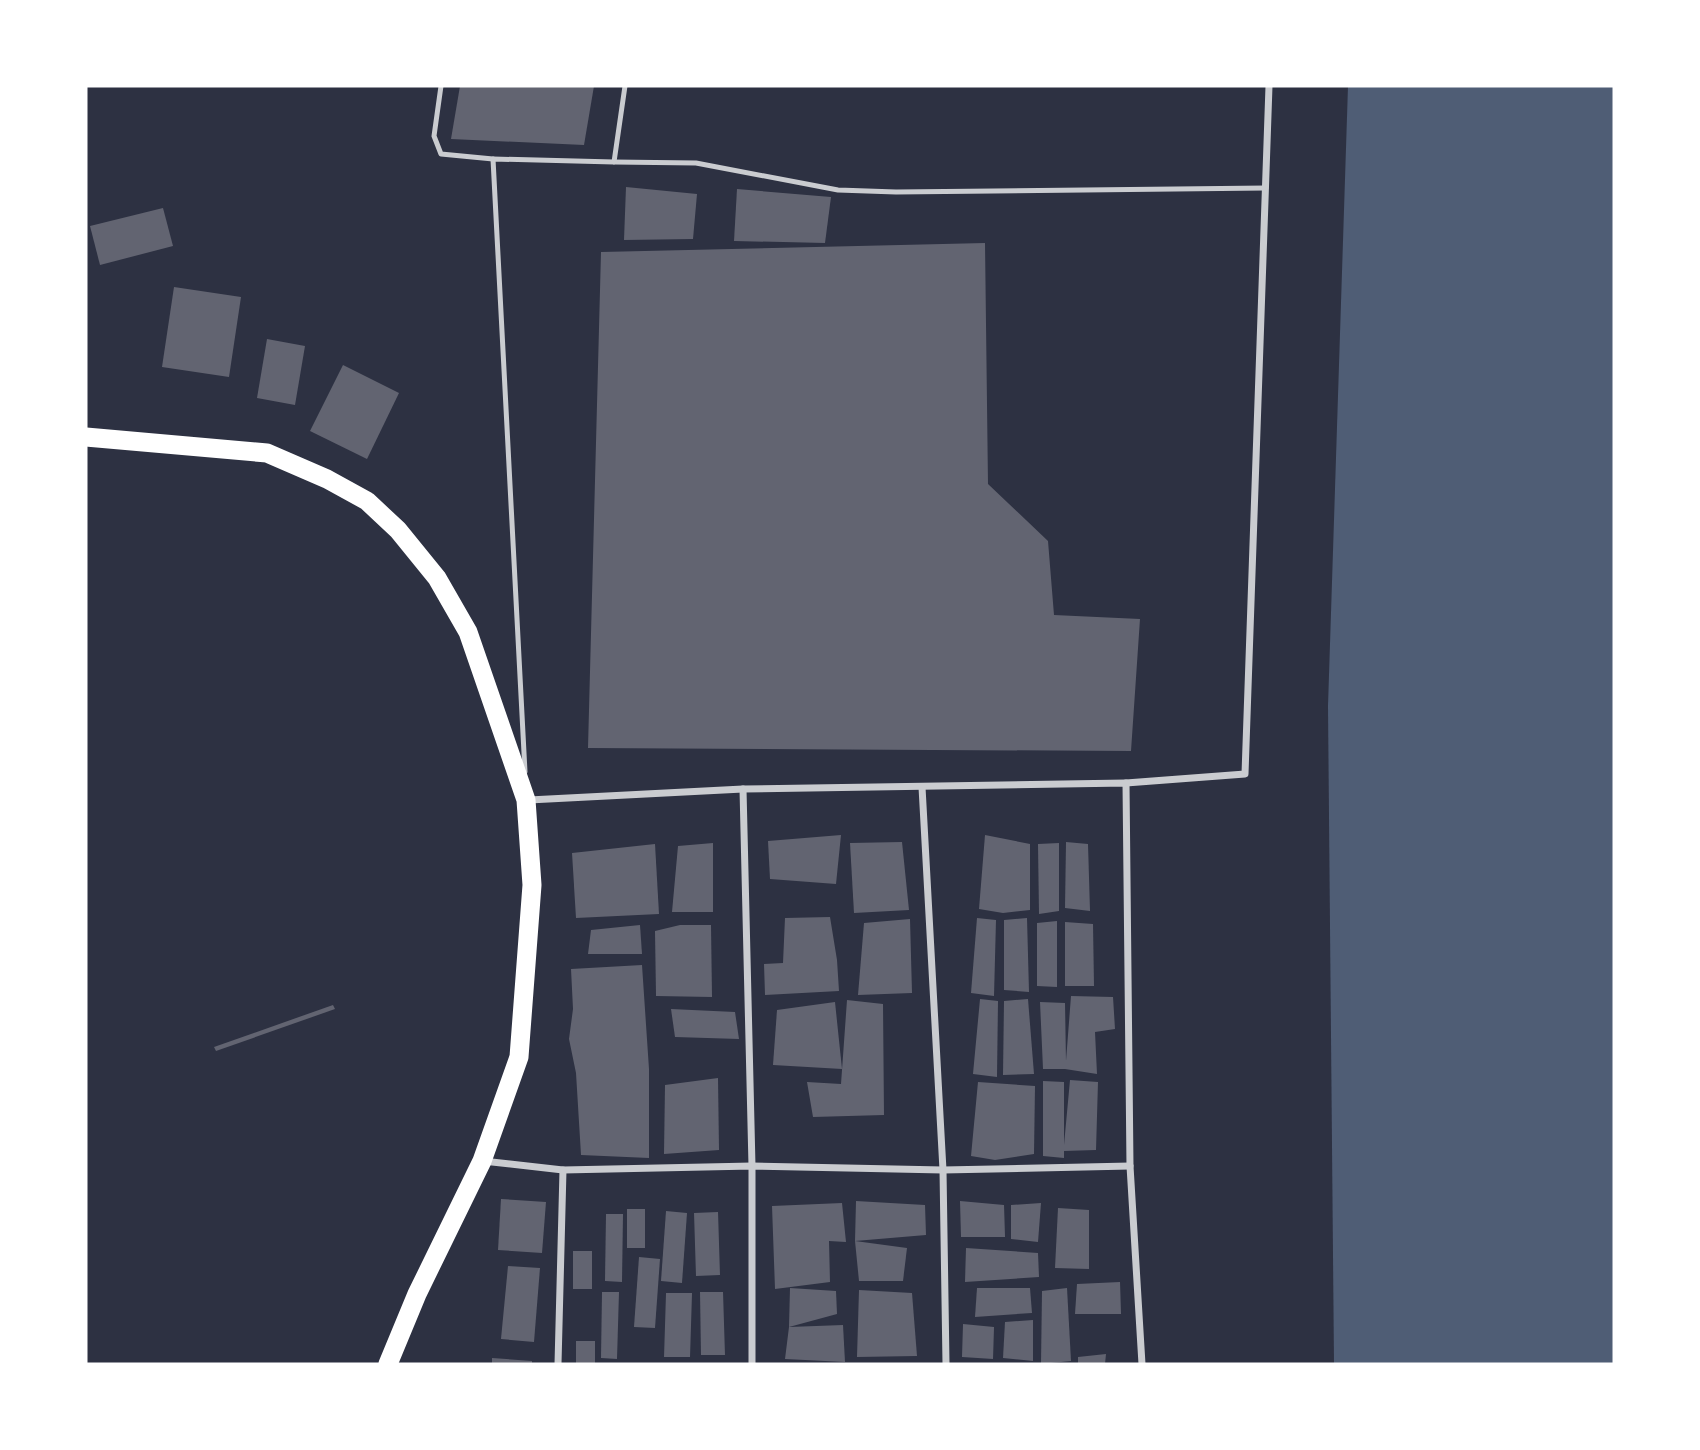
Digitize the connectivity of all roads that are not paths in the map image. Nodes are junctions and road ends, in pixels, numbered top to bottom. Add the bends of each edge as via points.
1 (441, 86) edge
2 (625, 86) edge
3 (1269, 86) edge
4 (493, 159) junction
5 (614, 162) junction
6 (1267, 188) junction
7 (86, 438) edge
8 (1126, 783) junction
9 (922, 787) junction
10 (743, 789) junction
11 (526, 800) junction
12 (482, 1161) junction
13 (752, 1166) junction
14 (1130, 1166) junction
15 (563, 1170) junction
16 (943, 1170) junction
17 (388, 1364) edge
18 (558, 1364) edge
19 (752, 1364) edge
20 (946, 1364) edge
21 (1142, 1364) edge

1 - 4 lane via 434,125 435,145 441,154
2 - 5 lane
3 - 6 street
4 - 5 lane
4 - 11 lane
5 - 6 lane via 725,166 849,190
6 - 8 street via 1245,774
7 - 11 highway via 267,453 367,501 437,578 468,632
8 - 9 street
8 - 14 street
9 - 10 street
9 - 16 street
10 - 11 street
10 - 13 street
11 - 12 highway via 532,885 519,1057
12 - 15 street
12 - 17 highway via 416,1294
13 - 15 street
13 - 16 street
13 - 19 street
14 - 16 street
14 - 21 street
15 - 18 street
16 - 20 street

